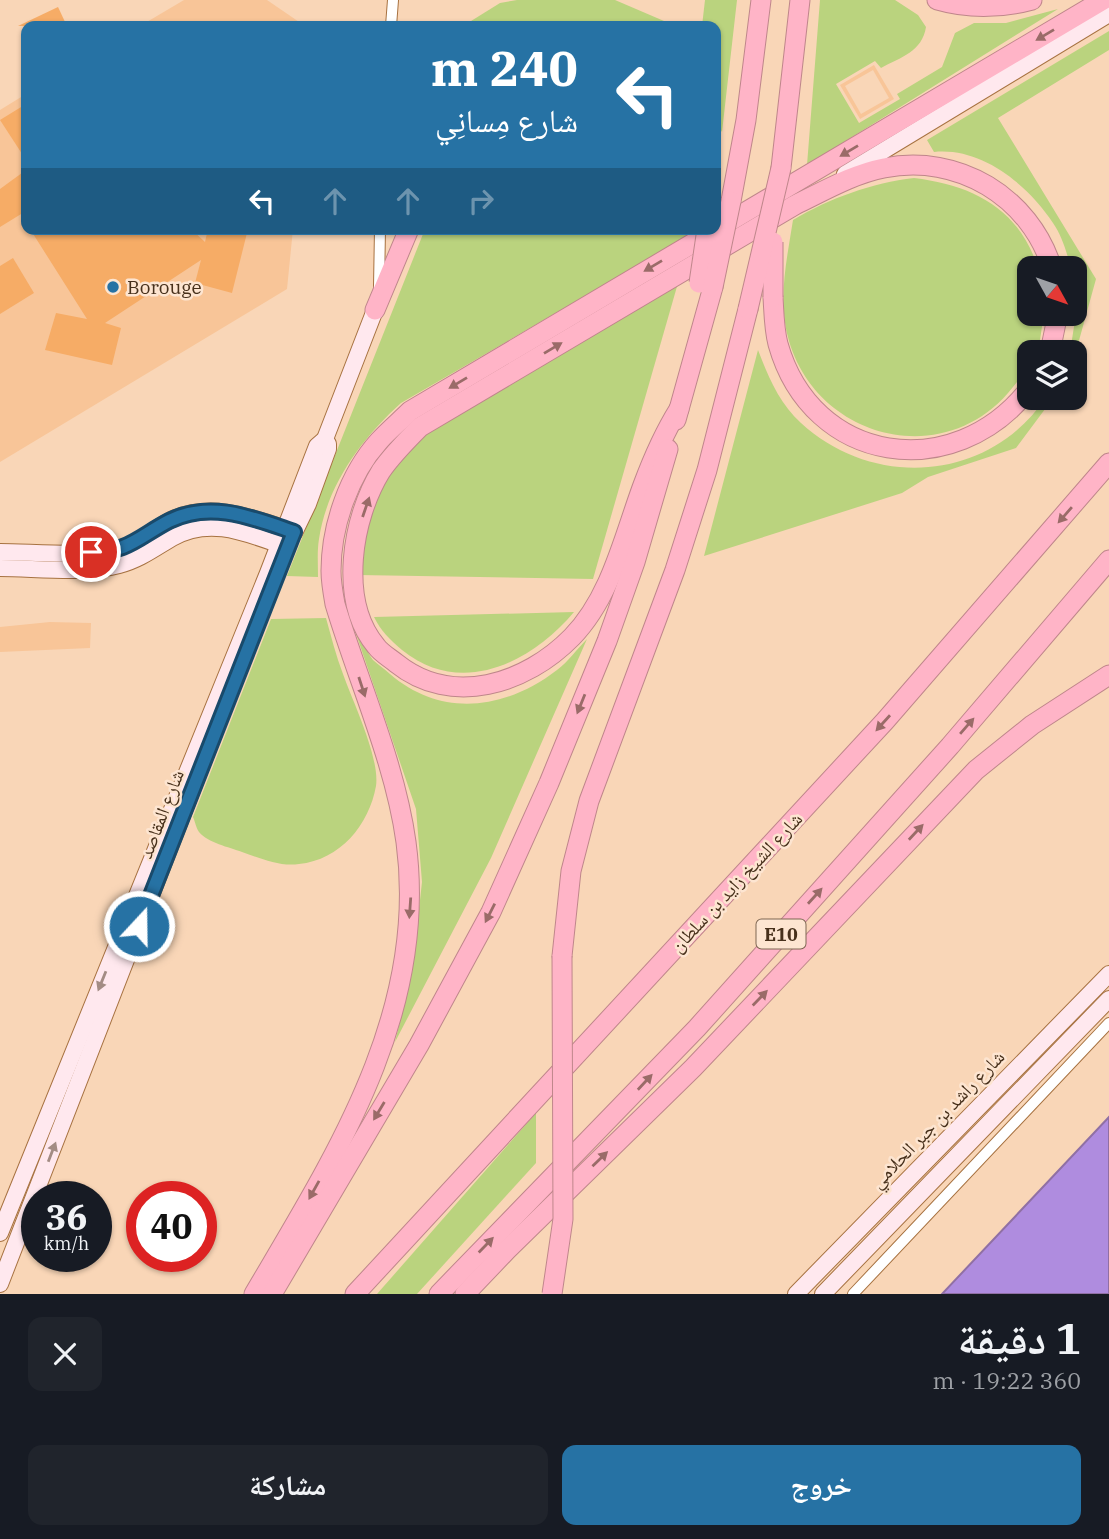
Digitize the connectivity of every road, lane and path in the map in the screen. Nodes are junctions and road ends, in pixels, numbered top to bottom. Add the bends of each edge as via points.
1 (393, 0) edge
2 (761, 0) edge
3 (800, 0) edge
4 (937, 0) edge
5 (1032, 0) edge
6 (1104, 0) edge
7 (1109, 14) edge
8 (391, 21) edge
9 (781, 168) junction
10 (795, 205) junction
11 (721, 227) edge
12 (380, 235) edge
13 (406, 235) edge
14 (707, 235) edge
15 (707, 235) edge
16 (721, 235) edge
17 (721, 235) edge
18 (1047, 256) edge
19 (706, 285) junction
20 (374, 310) junction
21 (1017, 403) edge
22 (1109, 463) edge
23 (289, 530) junction
24 (283, 546) junction
25 (0, 552) edge
26 (1109, 560) edge
27 (626, 561) junction
28 (0, 568) edge
29 (234, 670) junction
30 (1109, 675) edge
31 (1109, 974) edge
32 (1109, 999) edge
33 (1109, 1023) edge
34 (0, 1233) edge
35 (0, 1284) edge
36 (254, 1294) edge
37 (272, 1294) edge
38 (355, 1294) edge
39 (439, 1294) edge
40 (465, 1294) edge
41 (552, 1294) edge
42 (796, 1294) edge
43 (823, 1294) edge
44 (853, 1294) edge

1 - 8 street
2 - 16 highway, bridge via 746,120
3 - 9 highway
4 - 5 highway via 985,7
6 -> 11 highway
7 - 10 street
9 - 21 highway, bridge via 771,268 778,345 799,388 815,408 862,441 915,451 964,441 989,428
9 - 41 highway, bridge via 707,470 589,801 571,871 562,956 563,1219
10 - 18 highway via 850,178 883,168 914,164 947,168 1001,193 1038,234
27 -> 10 highway via 572,637 541,662 485,687 429,683 376,647 362,621 352,573 371,493 399,448 420,427
12 - 20 street via 380,282
13 - 20 highway
14 -> 36 highway via 410,411 377,443 340,512 331,572 335,604 397,796 411,895 407,950 393,1018 370,1079
15 - 19 highway, bridge
17 - 19 highway, bridge
19 - 27 highway via 693,323 694,356 679,409
20 - 23 street, شارع المقاصد via 325,439 324,460
22 -> 38 highway, شارع الشيخ زايد بن سلطان via 875,731
23 - 24 street, شارع المقاصد
23 - 25 street via 234,513 209,511 184,515 131,545 110,551
24 - 28 street via 228,528 203,527 183,532 120,565
24 - 29 street, شارع المقاصد
39 -> 26 highway, E10 via 697,1028 950,747
27 -> 37 highway via 607,641 491,912 419,1045
29 -> 34 street, شارع المقاصد
35 -> 29 street, شارع المقاصد
40 -> 30 highway via 693,1068 976,770 1032,725
31 - 42 street, شارع راشد بن جبر الحلامي
32 - 43 street, شارع راشد بن جبر الحلامي
33 - 44 street

